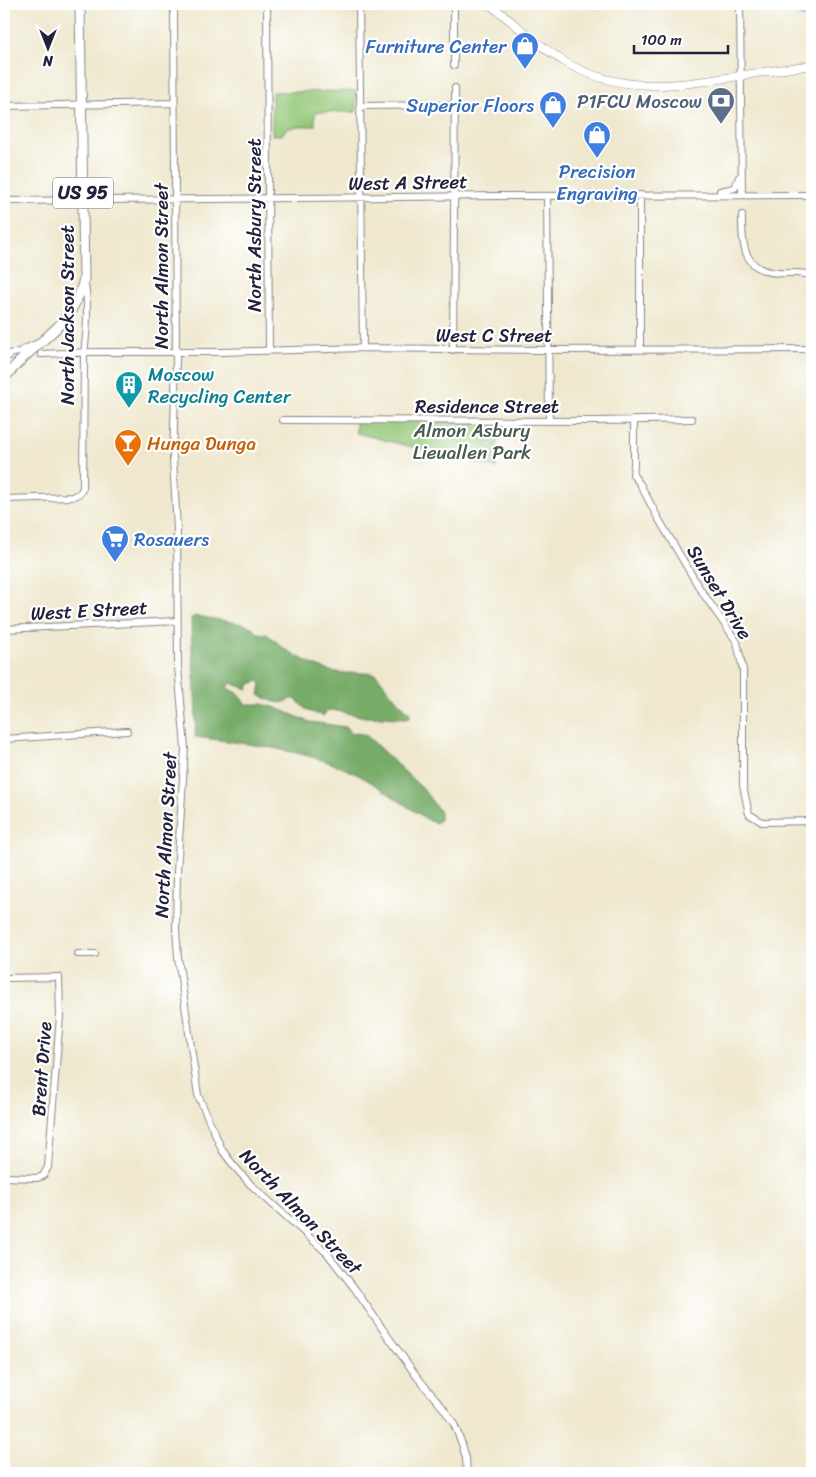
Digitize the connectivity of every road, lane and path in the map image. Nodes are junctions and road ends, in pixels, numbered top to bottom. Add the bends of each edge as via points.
1 (80, 4) edge
2 (174, 4) edge
3 (267, 4) edge
4 (359, 4) edge
5 (454, 4) edge
6 (489, 4) edge
7 (740, 4) edge
8 (454, 65) dead end
9 (812, 65) edge
10 (741, 76) junction
11 (455, 88) dead end
12 (174, 103) junction
13 (360, 103) junction
14 (4, 106) edge
15 (81, 106) junction
16 (456, 106) junction
17 (741, 159) junction
18 (640, 195) junction
19 (681, 195) junction
20 (742, 195) junction
21 (812, 195) edge
22 (454, 196) junction
23 (547, 196) junction
24 (361, 197) junction
25 (175, 199) junction
26 (269, 199) junction
27 (4, 200) edge
28 (83, 200) junction
29 (742, 215) dead end
30 (812, 276) edge
31 (84, 279) junction
32 (46, 338) junction
33 (363, 348) junction
34 (811, 348) edge
35 (640, 349) junction
36 (269, 350) junction
37 (453, 350) junction
38 (547, 350) junction
39 (176, 351) junction
40 (84, 352) junction
41 (41, 354) dead end
42 (5, 355) edge
43 (4, 379) edge
44 (692, 419) dead end
45 (282, 420) dead end
46 (634, 420) junction
47 (549, 421) junction
48 (4, 498) edge
49 (177, 621) junction
50 (4, 629) edge
51 (127, 731) dead end
52 (4, 739) edge
53 (812, 821) edge
54 (78, 954) dead end
55 (95, 954) dead end
56 (4, 978) edge
57 (4, 1177) edge
58 (467, 1473) edge

1 - 15 highway, US 95
2 - 12 street, North Almon Street
3 - 26 street, North Asbury Street
4 - 13 street
5 - 8 street
6 - 10 main road via 539,44 592,75 659,86
7 - 10 street
9 - 10 main road
10 - 17 street
11 - 16 street
12 - 15 street
12 - 25 street, North Almon Street
13 - 16 street
13 - 24 street
14 - 15 street
15 - 28 highway, North Jackson Street / US 95
16 - 22 street
17 - 19 street via 739,182 735,188
17 - 20 street
18 - 19 street, West A Street
18 - 23 street, West A Street
18 - 35 street
19 - 20 street, West A Street
20 - 21 street, West A Street
22 - 23 street, West A Street
22 - 24 street, West A Street
22 - 37 street
23 - 38 street
24 - 26 street, West A Street
24 - 33 street
25 - 26 street, West A Street
25 - 28 street, West A Street
25 - 39 street, North Almon Street
26 - 36 street, North Asbury Street
27 - 28 street, West A Street
28 - 31 highway, North Jackson Street / US 95
29 - 30 street via 742,245 750,260 766,271 802,272
31 - 32 highway, US 95 via 75,305
31 - 40 street, North Jackson Street
32 - 42 street via 19,352
32 - 43 highway, US 95
33 - 36 street, West C Street
33 - 37 street, West C Street
34 - 35 street, West C Street
35 - 38 street, West C Street
36 - 39 street, West C Street
37 - 38 street, West C Street
38 - 47 street
39 - 40 street, West C Street
39 - 49 street, North Almon Street via 172,435
40 - 41 street, West C Street
40 - 48 street, North Jackson Street via 84,483 80,493 72,497
44 - 46 street, Residence Street
45 - 47 street, Residence Street
46 - 47 street, Residence Street
46 - 53 street, Sunset Drive via 632,475 700,588 737,642 743,670 743,786 749,814 762,822
49 - 50 street, West E Street
49 - 58 street, North Almon Street via 185,748 176,930 198,1095 222,1150 234,1166 327,1253 443,1408 462,1444
51 - 52 street
54 - 55 street
56 - 57 street, Brent Drive via 59,977 60,1016 48,1167 43,1176 37,1178

